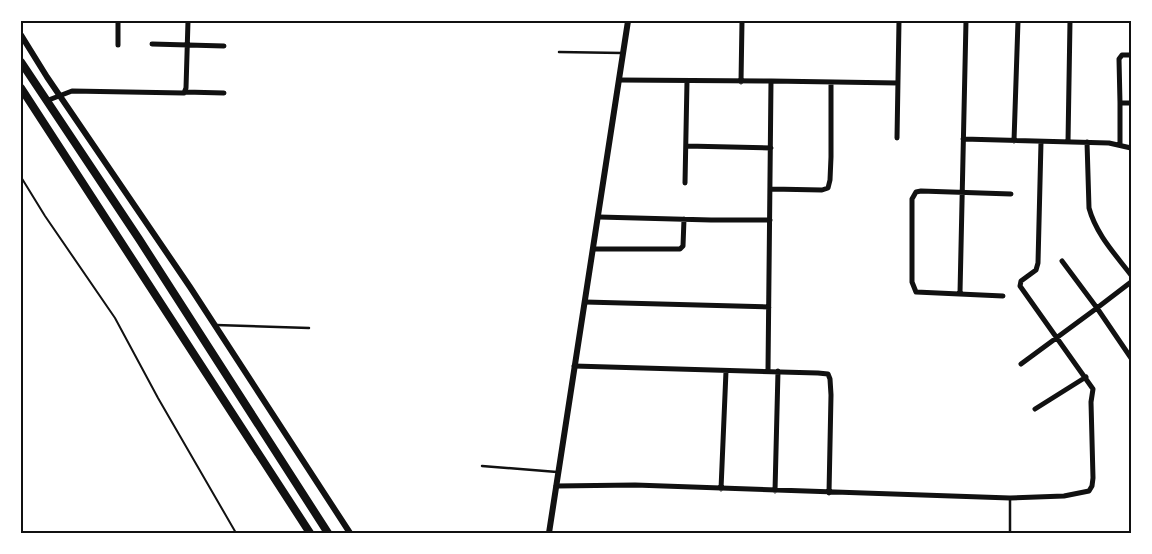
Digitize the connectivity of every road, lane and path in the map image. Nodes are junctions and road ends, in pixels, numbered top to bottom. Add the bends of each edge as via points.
1 (118, 21) edge
2 (188, 21) edge
3 (628, 21) edge
4 (742, 21) edge
5 (899, 21) edge
6 (966, 21) edge
7 (1018, 21) edge
8 (1070, 21) edge
9 (21, 35) edge
10 (152, 44) dead end
11 (118, 45) dead end
12 (187, 45) junction
13 (224, 46) dead end
14 (559, 52) dead end
15 (623, 53) junction
16 (1131, 56) edge
17 (21, 62) edge
18 (619, 80) junction
19 (687, 81) junction
20 (771, 81) junction
21 (741, 82) junction
22 (831, 82) junction
23 (898, 83) junction
24 (21, 88) edge
25 (185, 92) junction
26 (224, 93) dead end
27 (60, 95) junction
28 (46, 101) junction
29 (1120, 103) junction
30 (1131, 103) edge
31 (897, 138) dead end
32 (964, 139) junction
33 (1014, 141) junction
34 (1041, 142) junction
35 (1068, 142) junction
36 (1086, 142) junction
37 (1120, 145) junction
38 (686, 146) junction
39 (771, 148) junction
40 (1131, 148) edge
41 (21, 177) edge
42 (685, 183) dead end
43 (770, 189) junction
44 (962, 193) junction
45 (1011, 194) dead end
46 (599, 217) junction
47 (684, 219) junction
48 (770, 220) junction
49 (593, 249) junction
50 (1062, 261) dead end
51 (1131, 274) edge
52 (1131, 282) edge
53 (960, 294) junction
54 (1003, 296) dead end
55 (585, 302) junction
56 (769, 307) junction
57 (1097, 308) junction
58 (215, 325) junction
59 (308, 328) dead end
60 (1057, 336) junction
61 (1131, 358) edge
62 (1021, 364) dead end
63 (574, 366) junction
64 (726, 371) junction
65 (768, 371) junction
66 (778, 372) junction
67 (1086, 377) junction
68 (1035, 409) dead end
69 (482, 466) dead end
70 (558, 472) junction
71 (556, 486) junction
72 (721, 489) junction
73 (775, 491) junction
74 (829, 492) junction
75 (1010, 498) junction
76 (236, 533) edge
77 (310, 533) edge
78 (328, 533) edge
79 (350, 533) edge
80 (549, 533) edge
81 (1010, 533) edge

1 - 11 street
2 - 12 street
3 - 15 street
4 - 21 street
5 - 23 street
6 - 32 street
7 - 33 street
8 - 35 street
9 - 27 street
10 - 12 street
12 - 13 street
12 - 25 street
14 - 15 lane
15 - 18 street
16 - 29 street via 1122,55 1119,59
17 - 28 highway
18 - 19 street
18 - 46 street
19 - 21 street
19 - 38 street
20 - 21 street
20 - 22 street
20 - 39 street
22 - 23 street
22 - 43 street via 828,188
23 - 31 street
24 - 77 highway
25 - 26 street
25 - 27 street via 72,91
27 - 28 street
27 - 58 street
28 - 78 highway
29 - 30 street
29 - 37 street
32 - 33 street
32 - 44 street
33 - 34 street
34 - 35 street
34 - 60 street via 1038,263 1036,270 1022,280 1020,286
35 - 36 street
36 - 37 street
36 - 51 street via 1091,216 1103,238
37 - 40 street
38 - 39 street
38 - 42 street
39 - 43 street
41 - 76 path via 115,318
43 - 48 street
44 - 45 street
44 - 53 street
44 - 53 street via 922,191 916,192 912,199 914,289 923,293
46 - 47 street
46 - 49 street
47 - 48 street
47 - 49 street via 683,246 680,249
48 - 56 street
49 - 55 street
50 - 57 street
52 - 57 street
53 - 54 street
55 - 56 street
55 - 63 street
56 - 65 street
57 - 60 street
57 - 61 street
58 - 59 lane
58 - 79 street
60 - 62 street
60 - 67 street
63 - 64 street
63 - 70 street
64 - 65 street
64 - 72 street
65 - 66 street
66 - 73 street
66 - 74 street via 830,376
67 - 68 street
67 - 75 street via 1094,389 1091,402 1091,489 1064,496
69 - 70 lane
70 - 71 street
71 - 72 street
71 - 80 street
72 - 73 street
73 - 74 street
74 - 75 street
75 - 81 lane

